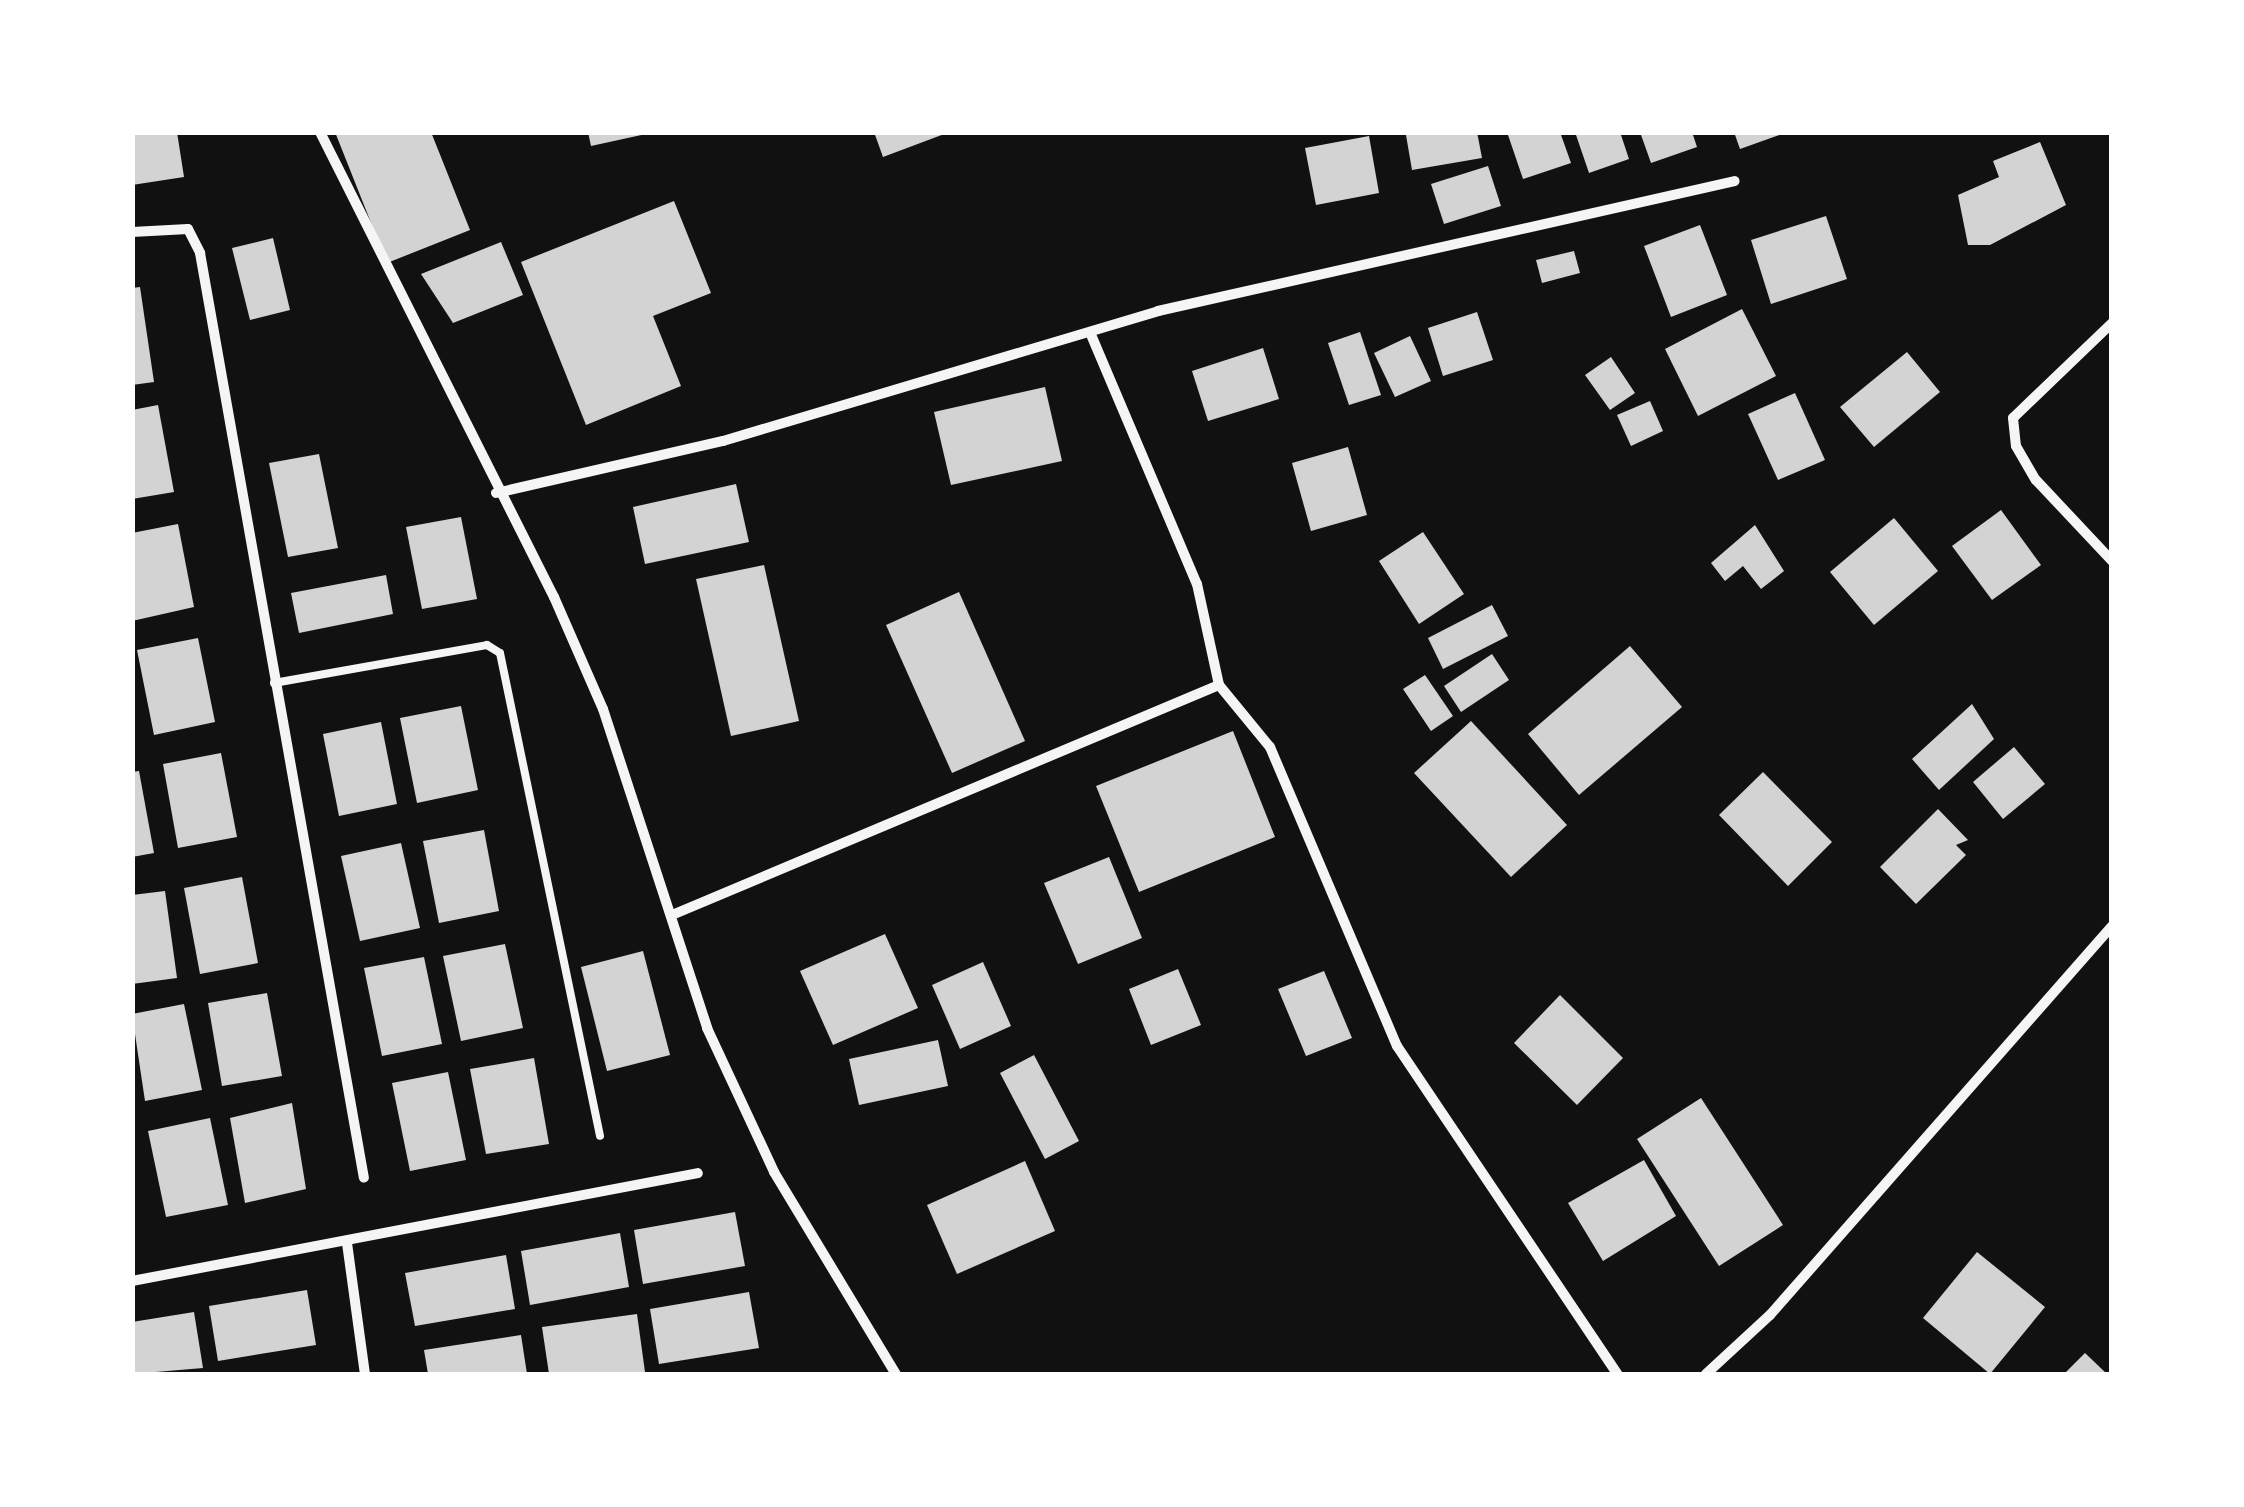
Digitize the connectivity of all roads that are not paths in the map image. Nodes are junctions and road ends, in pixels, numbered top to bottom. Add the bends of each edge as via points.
1 (320, 132) edge
2 (1734, 181) dead end
3 (132, 232) edge
4 (2112, 323) edge
5 (1092, 338) junction
6 (496, 492) junction
7 (2112, 561) edge
8 (274, 683) junction
9 (1218, 686) junction
10 (672, 915) junction
11 (2112, 926) edge
12 (600, 1136) dead end
13 (698, 1173) dead end
14 (364, 1178) dead end
15 (347, 1242) junction
16 (132, 1281) edge
17 (365, 1374) edge
18 (896, 1374) edge
19 (1618, 1374) edge
20 (1706, 1374) edge

1 - 6 street
2 - 5 street via 1158,311
3 - 8 street via 188,228 200,253
4 - 7 street via 2013,418 2036,480
5 - 6 street via 723,441
5 - 9 street via 1196,584
6 - 10 street via 602,709
8 - 12 lane via 487,645 500,653
8 - 14 street
9 - 10 street
9 - 19 street via 1270,747 1397,1046
10 - 18 street via 707,1028 774,1172
11 - 20 street via 1770,1315
13 - 15 street
15 - 16 street
15 - 17 street

